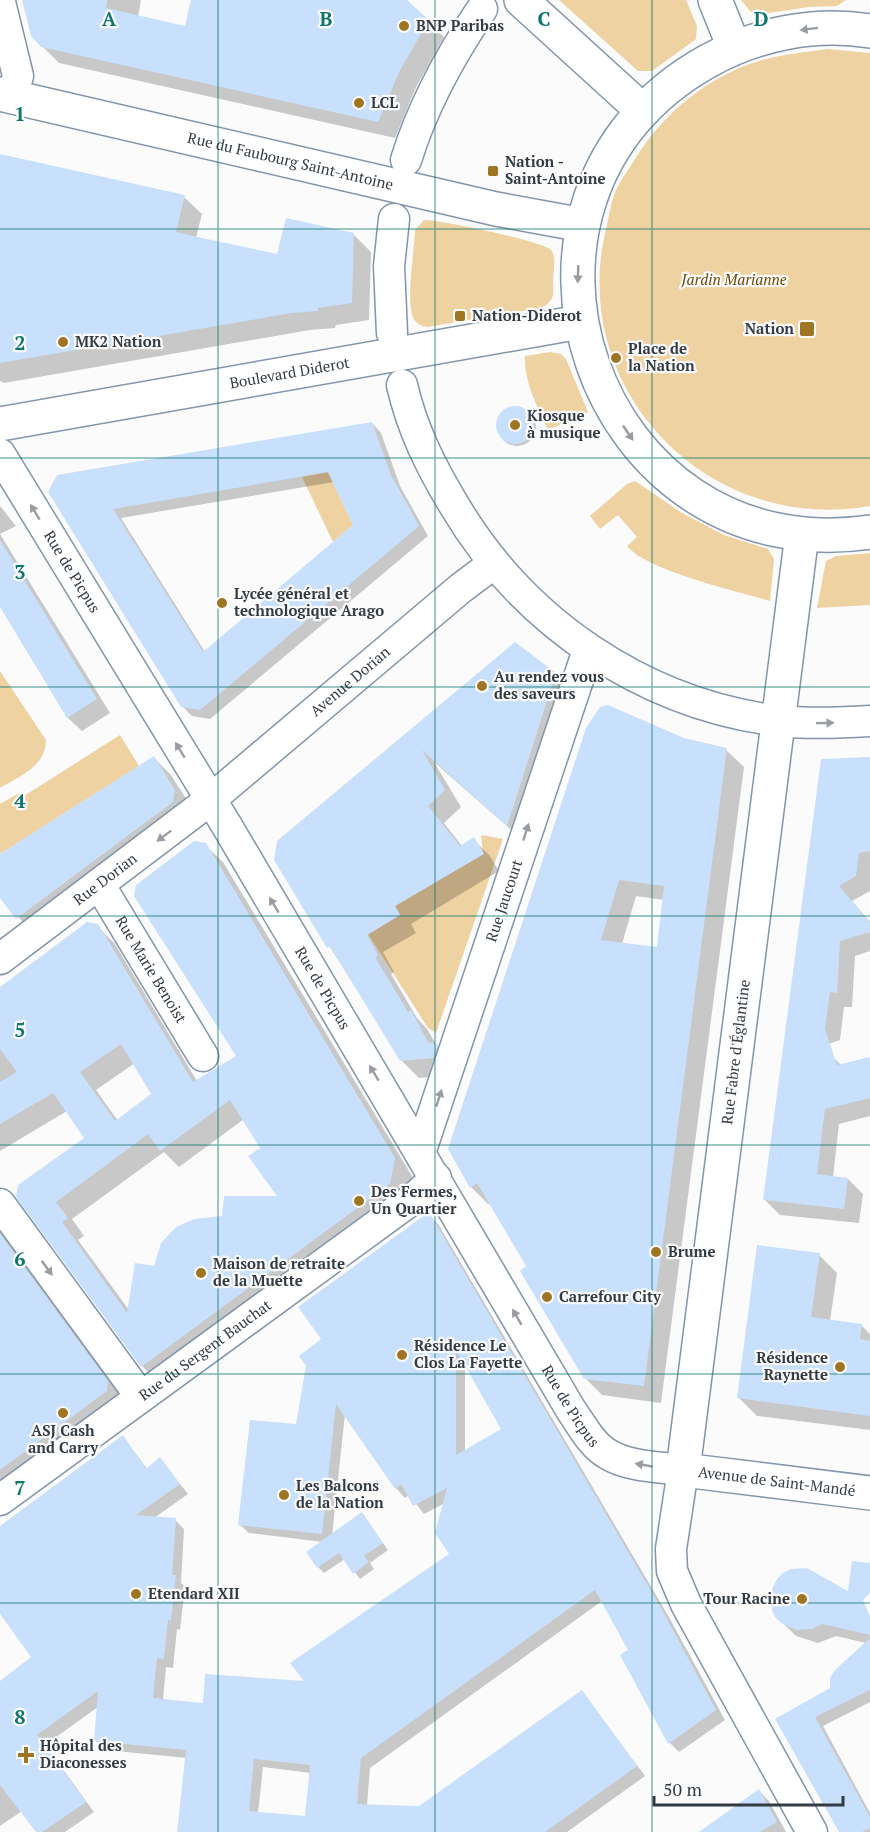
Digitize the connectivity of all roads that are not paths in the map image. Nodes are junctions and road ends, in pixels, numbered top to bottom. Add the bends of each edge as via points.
1 (521, 0) edge
2 (714, 0) edge
3 (0, 2) edge
4 (482, 9) dead end
5 (870, 31) edge
6 (734, 47) junction
7 (6, 96) edge
8 (643, 111) junction
9 (406, 160) dead end
10 (394, 219) dead end
11 (584, 225) junction
12 (580, 322) junction
13 (392, 333) dead end
14 (402, 385) dead end
15 (0, 424) edge
16 (0, 454) edge
17 (870, 532) edge
18 (802, 534) junction
19 (493, 564) junction
20 (588, 650) junction
21 (779, 721) junction
22 (870, 722) edge
23 (210, 800) junction
24 (99, 884) junction
25 (0, 959) edge
26 (203, 1056) dead end
27 (420, 1153) junction
28 (436, 1178) junction
29 (0, 1204) edge
30 (141, 1397) junction
31 (683, 1470) junction
32 (870, 1493) edge
33 (0, 1500) edge
34 (812, 1832) edge

1 - 8 main road
2 - 6 main road
3 - 7 street via 18,76
4 - 9 street via 446,64 416,128
5 -> 6 main road via 822,28 783,33
6 - 8 main road via 685,74
7 - 11 main road, Rue du Faubourg Saint-Antoine via 484,206
8 - 11 main road via 622,137 597,183
10 - 13 street via 389,266
11 -> 12 main road via 577,274
12 - 15 main road, Boulevard Diderot
12 -> 18 main road via 591,365 609,406 634,442 662,471 692,495 727,514 764,527
14 - 19 street via 426,459
23 -> 16 street, Rue de Picpus
17 - 18 main road via 846,536
18 - 21 main road, Rue Fabre d'Églantine
19 - 20 street via 530,603
19 - 23 street, Avenue Dorian
20 - 21 street via 681,697
27 -> 20 street, Rue Jaucourt
21 -> 22 street
21 - 31 main road, Rue Fabre d'Églantine
23 -> 24 street, Rue Dorian
27 -> 23 street, Rue de Picpus
24 - 25 street, Rue Dorian
24 - 26 street, Rue Marie Benoist
27 - 28 street, Rue de Picpus
28 - 30 street, Rue du Sergent Bauchat
31 -> 28 street, Rue de Picpus via 639,1465 606,1454 595,1443 571,1410
29 -> 30 street
30 - 33 street, Rue du Sergent Bauchat
31 - 32 main road, Avenue de Saint-Mandé
31 - 34 street, Rue Fabre d'Églantine via 671,1549 672,1571 686,1604

